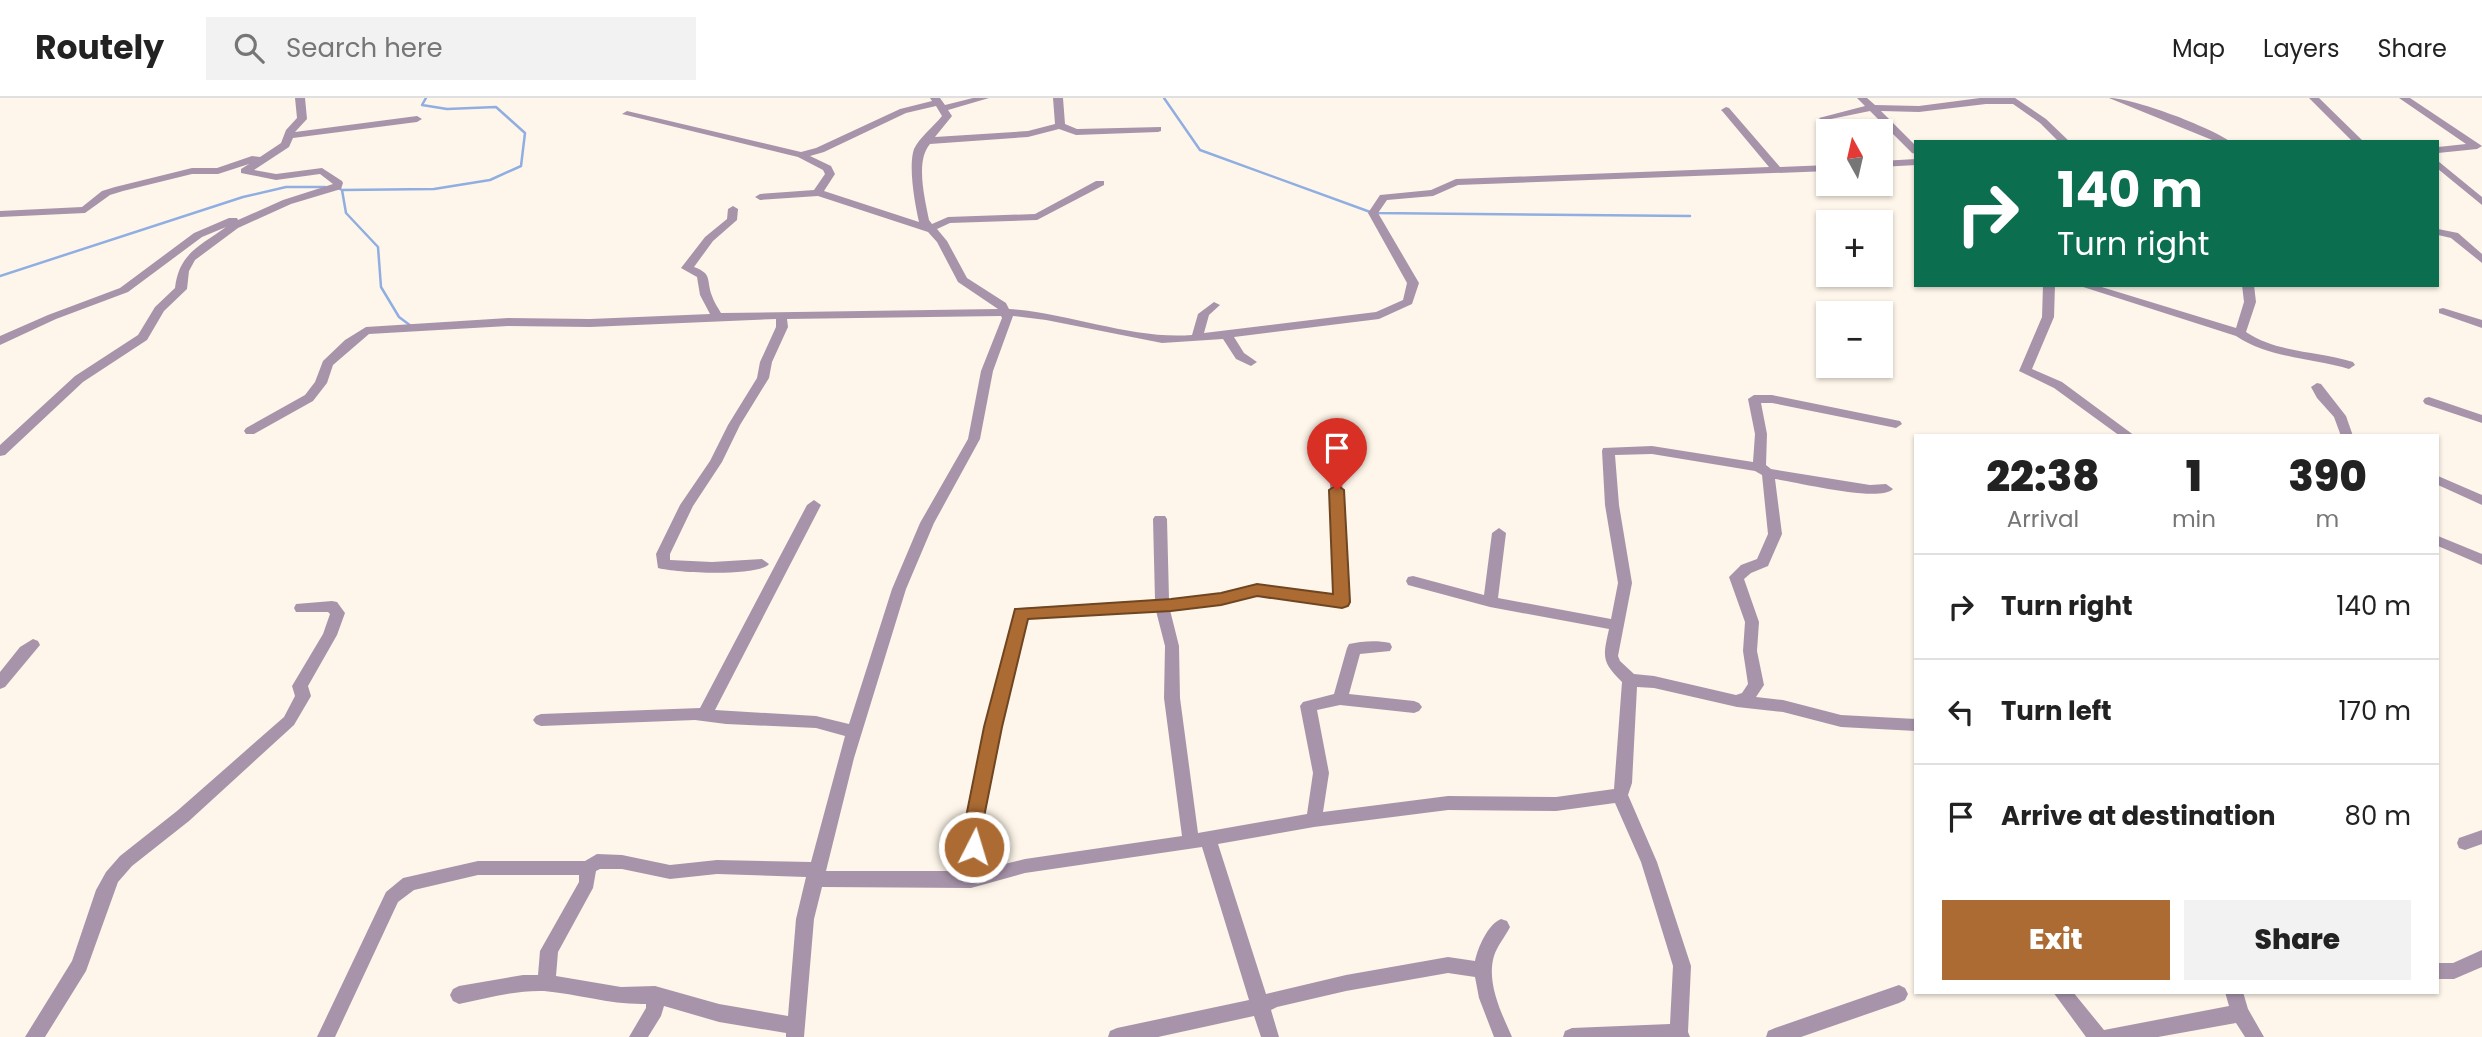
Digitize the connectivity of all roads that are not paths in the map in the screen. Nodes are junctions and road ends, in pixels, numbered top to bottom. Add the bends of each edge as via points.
1 (300, 98) edge
2 (984, 98) edge
3 (1058, 98) edge
4 (1862, 98) edge
5 (1964, 98) edge
6 (2114, 98) edge
7 (2314, 98) edge
8 (2404, 98) edge
9 (1986, 101) junction
10 (940, 108) edge
11 (1871, 108) junction
12 (1726, 110) dead end
13 (627, 114) dead end
14 (416, 119) dead end
15 (1825, 119) edge
16 (1060, 126) junction
17 (1158, 130) dead end
18 (288, 136) junction
19 (2063, 140) edge
20 (2221, 140) edge
21 (2357, 140) edge
22 (928, 141) junction
23 (2479, 146) edge
24 (1914, 149) edge
25 (2439, 150) edge
26 (801, 155) junction
27 (264, 156) junction
28 (1914, 162) edge
29 (1894, 163) edge
30 (2439, 165) edge
31 (1816, 168) edge
32 (1776, 169) junction
33 (1100, 183) dead end
34 (819, 193) junction
35 (760, 197) dead end
36 (2482, 202) edge
37 (276, 207) junction
38 (733, 209) dead end
39 (0, 214) edge
40 (930, 229) junction
41 (2439, 232) edge
42 (2482, 260) edge
43 (2049, 287) edge
44 (2089, 287) edge
45 (2248, 287) edge
46 (1214, 305) dead end
47 (2442, 311) dead end
48 (1007, 312) junction
49 (782, 315) junction
50 (718, 317) junction
51 (2482, 324) edge
52 (2240, 333) junction
53 (1225, 335) junction
54 (1198, 338) junction
55 (0, 341) edge
56 (1251, 362) dead end
57 (2349, 365) dead end
58 (2318, 387) dead end
59 (2429, 401) dead end
60 (2482, 419) edge
61 (1896, 424) dead end
62 (250, 431) dead end
63 (2126, 434) edge
64 (2346, 434) edge
65 (0, 452) edge
66 (1335, 462) dead end
67 (1763, 470) junction
68 (2439, 480) edge
69 (1885, 489) dead end
70 (2482, 500) edge
71 (814, 505) dead end
72 (1160, 519) dead end
73 (1499, 533) dead end
74 (2439, 541) edge
75 (2482, 560) edge
76 (762, 564) dead end
77 (1413, 581) dead end
78 (1490, 602) junction
79 (1162, 605) junction
80 (301, 608) dead end
81 (1616, 625) junction
82 (33, 645) dead end
83 (1385, 647) dead end
84 (1630, 680) junction
85 (0, 683) edge
86 (1340, 699) junction
87 (1737, 701) junction
88 (1413, 707) dead end
89 (705, 714) junction
90 (541, 720) dead end
91 (1914, 725) edge
92 (854, 732) junction
93 (1620, 795) junction
94 (1314, 820) junction
95 (2482, 837) edge
96 (1199, 840) junction
97 (2465, 843) dead end
98 (587, 868) junction
99 (815, 875) junction
100 (971, 880) junction
101 (1501, 927) dead end
102 (2482, 958) edge
103 (1483, 970) junction
104 (2439, 971) edge
105 (546, 983) junction
106 (1899, 994) dead end
107 (2064, 994) edge
108 (2235, 994) edge
109 (459, 995) dead end
110 (655, 995) junction
111 (1260, 1006) junction
112 (2240, 1013) junction
113 (796, 1034) edge
114 (1680, 1035) edge
115 (34, 1037) edge
116 (326, 1037) edge
117 (638, 1037) edge
118 (1117, 1037) edge
119 (1270, 1037) edge
120 (1503, 1037) edge
121 (1572, 1037) edge
122 (1775, 1037) edge
123 (2098, 1037) edge
124 (2110, 1037) edge
125 (2255, 1037) edge

1 - 18 street via 302,119
2 - 10 street
3 - 16 street
4 - 11 street
5 - 9 street
6 - 20 street
7 - 21 street
8 - 23 street
9 - 11 street
9 - 19 street via 2015,101
10 - 22 street
10 - 26 street via 903,111
11 - 15 street
11 - 24 street
12 - 32 street
13 - 26 street
14 - 18 street
16 - 17 street via 1076,132
16 - 22 street via 1028,134
18 - 27 street via 285,145
22 - 40 street via 919,153 917,184 924,221
23 - 25 street
26 - 34 street via 830,174
27 - 37 street via 245,171 276,177 322,171 338,183
27 - 39 street via 218,171 192,171 118,188 85,210
28 - 29 street
30 - 36 street
31 - 32 street
32 - 53 street via 1456,182 1433,193 1384,197 1373,213 1389,238 1397,264 1413,283 1408,302 1379,315
33 - 40 street via 1037,217 948,220
34 - 35 street
34 - 40 street
37 - 55 street via 198,235 124,290
37 - 65 street via 234,226 199,250 183,271 181,289 159,309 143,337 79,379
38 - 50 street via 732,220 709,239 687,268 702,273 705,293
40 - 48 street via 942,241 962,280
41 - 42 street via 2454,235
43 - 63 street via 2048,317 2025,371 2058,385
44 - 52 street
45 - 52 street via 2250,302
46 - 54 street via 1204,314
47 - 51 street
48 - 49 street
48 - 54 street via 1046,314 1162,339
48 - 92 street via 987,371 974,439 927,523 899,589
49 - 50 street
49 - 76 street via 763,378 663,554 663,564 677,566
50 - 62 street via 366,331 327,364 321,383 309,398
52 - 57 street via 2249,341
53 - 54 street
53 - 56 street
58 - 64 street via 2340,416
59 - 60 street
61 - 67 street via 1754,399
66 - 79 street via 1342,602 1257,590
67 - 69 street
67 - 81 street via 1652,450 1608,451 1625,583
67 - 87 street via 1775,534 1763,562 1736,577 1752,622 1750,651 1756,685
68 - 70 street
71 - 89 street
72 - 79 street
73 - 78 street
74 - 75 street
77 - 78 street
78 - 81 street
79 - 96 street via 1172,646 1172,698
79 - 100 street via 1021,613 974,822
80 - 115 street via 332,606 338,613 300,685 303,696 289,721 111,877 80,965
81 - 84 street via 1611,656
82 - 85 street
83 - 86 street via 1354,648
84 - 87 street
84 - 93 street
86 - 88 street
86 - 94 street via 1308,706 1321,773
87 - 91 street via 1783,706 1852,723
89 - 90 street
89 - 92 street via 816,722
92 - 99 street
93 - 94 street via 1556,804 1448,803
93 - 114 street via 1649,862 1682,966
94 - 96 street
95 - 97 street
96 - 100 street via 1025,866
96 - 111 street
98 - 99 street via 597,861 670,872 717,867
98 - 105 street via 587,883 549,951
98 - 116 street via 478,868 409,883 392,897
99 - 100 street
99 - 113 street via 805,919
101 - 103 street via 1485,955
102 - 104 street via 2454,971
103 - 111 street via 1448,965 1346,983
103 - 120 street
105 - 109 street
105 - 110 street via 621,996
106 - 122 street
107 - 123 street
108 - 112 street
110 - 113 street
110 - 117 street via 656,1010
111 - 118 street
111 - 119 street
112 - 124 street
112 - 125 street
114 - 121 street

